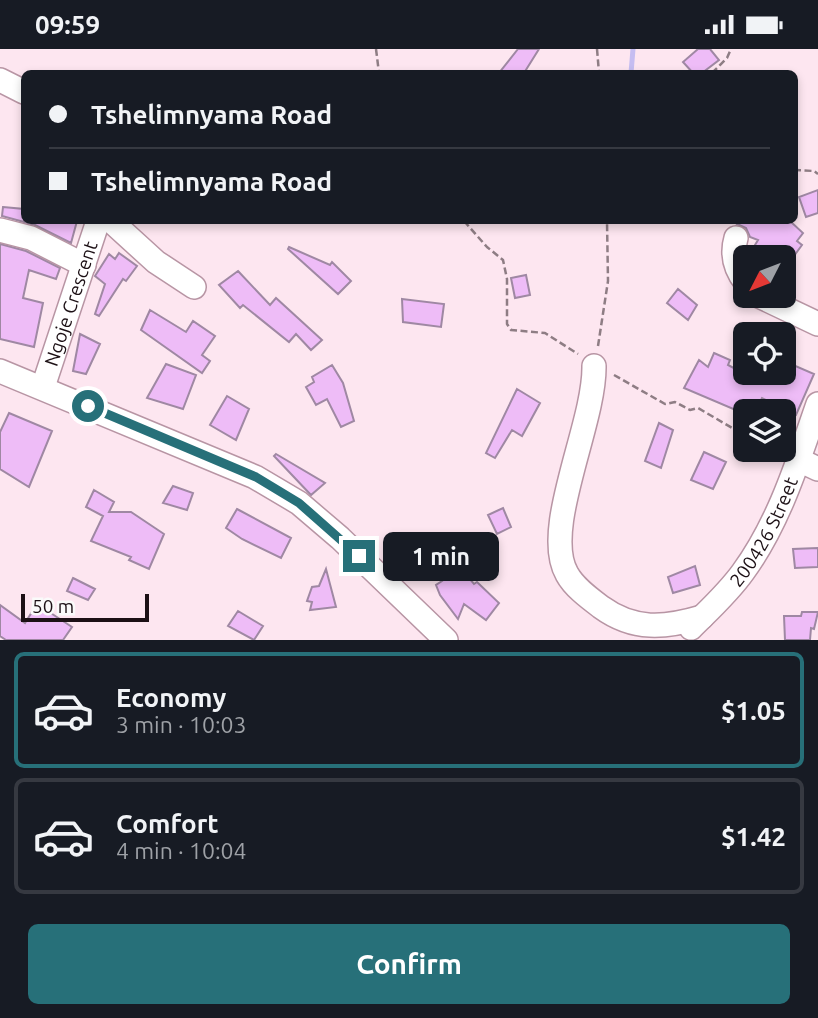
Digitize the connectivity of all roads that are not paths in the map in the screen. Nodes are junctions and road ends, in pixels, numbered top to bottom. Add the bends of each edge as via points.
1 (0, 80) edge
2 (21, 90) edge
3 (97, 224) edge
4 (114, 224) edge
5 (0, 230) edge
6 (736, 238) dead end
7 (734, 245) edge
8 (84, 265) junction
9 (194, 287) dead end
10 (784, 308) edge
11 (818, 324) edge
12 (594, 366) road end
13 (0, 372) edge
14 (43, 387) junction
15 (818, 404) edge
16 (808, 464) edge
17 (702, 617) junction
18 (440, 634) edge
19 (466, 640) edge
20 (679, 640) edge

1 - 2 street
3 - 8 street, Ngoje Crescent
4 - 9 street via 156,263
5 - 8 street via 31,238
6 - 7 street
8 - 14 street, Ngoje Crescent
10 - 11 street
12 - 17 street via 590,414 559,527 558,551 567,574 580,590 622,620 642,626 673,626
13 - 14 street
14 - 18 street via 256,477 299,503
15 - 16 street, 200426 Street
16 - 17 street, 200426 Street via 743,572
17 - 20 street, 200426 Street
18 - 19 street

